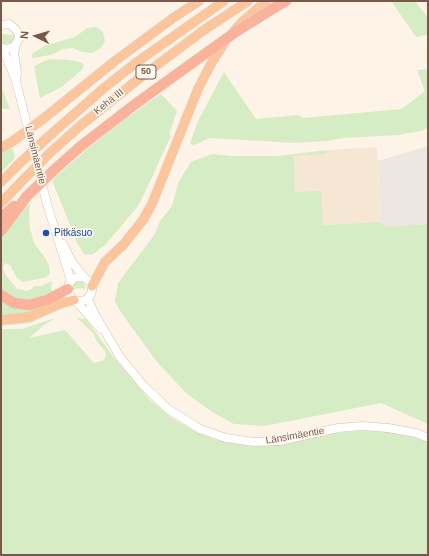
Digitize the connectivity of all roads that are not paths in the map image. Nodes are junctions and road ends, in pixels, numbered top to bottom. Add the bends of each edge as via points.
1 (199, 1) edge
2 (224, 1) edge
3 (248, 1) edge
4 (266, 1) edge
5 (286, 1) edge
6 (1, 25) edge
7 (16, 44) junction
8 (2, 48) edge
9 (16, 81) junction
10 (1, 148) edge
11 (1, 182) edge
12 (27, 196) junction
13 (1, 203) edge
14 (1, 218) edge
15 (55, 229) junction
16 (1, 232) edge
17 (84, 278) junction
18 (69, 285) junction
19 (92, 286) junction
20 (1, 295) edge
21 (88, 299) junction
22 (75, 301) junction
23 (1, 320) edge
24 (107, 335) junction
25 (428, 438) edge

1 - 10 highway, bridge via 115,61 14,141
2 - 11 highway, Kehä III / 50, bridge via 104,88
3 - 13 highway, Kehä III / 50, bridge via 151,68 80,126
4 - 19 highway via 241,23 218,50 198,89 152,204 124,244 105,262
5 - 12 highway, bridge via 238,31 134,105 81,146
6 - 7 main road, Länsimäentie via 8,24 16,28 19,36
7 - 8 main road via 10,49
7 - 9 main road, Länsimäentie
8 - 9 main road, Länsimäentie
9 - 15 main road, Länsimäentie
12 - 14 highway
12 - 16 highway
15 - 17 main road, Länsimäentie via 68,255
15 - 18 main road, Länsimäentie
17 - 18 main road via 75,278
17 - 19 main road
18 - 20 highway via 47,300 29,306 14,303
18 - 22 main road via 68,293
19 - 21 main road via 92,294
21 - 22 main road
21 - 24 main road, Länsimäentie
22 - 23 highway via 59,304 29,317
22 - 24 main road, Länsimäentie
24 - 25 main road, Länsimäentie via 120,357 168,410 200,429 226,438 247,442 280,441 338,428 362,426 416,433

